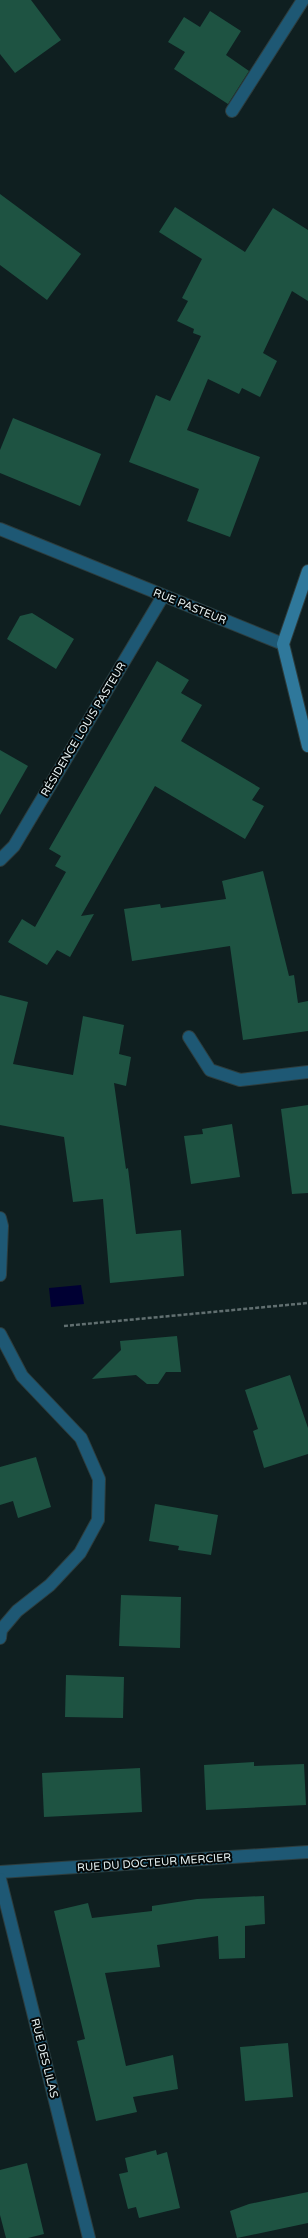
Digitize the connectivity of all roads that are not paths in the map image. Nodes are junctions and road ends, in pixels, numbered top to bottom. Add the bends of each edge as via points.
1 (303, 0) edge
2 (232, 111) dead end
3 (0, 529) edge
4 (308, 571) edge
5 (163, 596) junction
6 (283, 644) junction
7 (308, 746) edge
8 (0, 860) edge
9 (189, 1037) dead end
10 (308, 1072) edge
11 (0, 1218) edge
12 (0, 1275) edge
13 (0, 1334) edge
14 (0, 1638) edge
15 (308, 1852) edge
16 (0, 1872) edge
17 (0, 1879) edge
18 (89, 2238) edge

1 - 2 street
3 - 5 street, RUE PASTEUR
4 - 6 main road
5 - 6 street, RUE PASTEUR
5 - 8 street, RÉSIDENCE LOUIS PASTEUR via 14,846
6 - 7 main road
9 - 10 street via 210,1070 240,1080
11 - 12 street
13 - 14 street via 22,1376 81,1438 99,1479 98,1520 80,1553 50,1585 17,1611 1,1630
15 - 16 street, RUE DU DOCTEUR MERCIER
17 - 18 street, RUE DES LILAS

